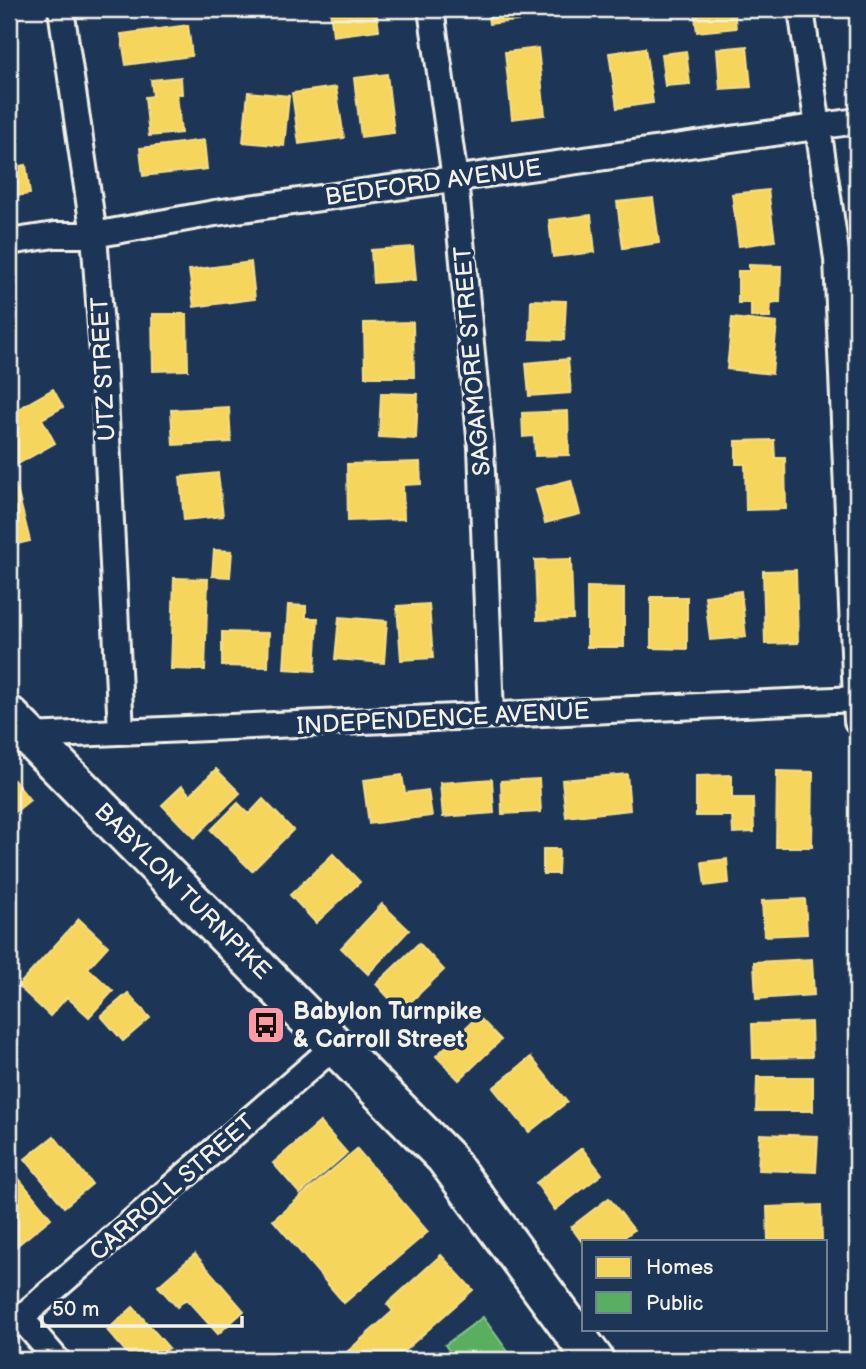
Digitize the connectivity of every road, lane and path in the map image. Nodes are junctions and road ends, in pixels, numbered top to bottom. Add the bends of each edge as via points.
1 (61, 9) edge
2 (431, 9) edge
3 (801, 9) edge
4 (857, 121) edge
5 (818, 127) junction
6 (456, 179) junction
7 (94, 235) junction
8 (9, 242) edge
9 (857, 706) edge
10 (491, 715) junction
11 (15, 725) edge
12 (121, 732) junction
13 (336, 1045) junction
14 (15, 1323) edge
15 (57, 1360) edge
16 (594, 1360) edge

1 - 7 street, UTZ STREET
2 - 6 street, SAGAMORE STREET
3 - 5 street
4 - 5 street, BEDFORD AVENUE
5 - 6 street, BEDFORD AVENUE
5 - 9 street via 837,259
6 - 7 street, BEDFORD AVENUE
6 - 10 street, SAGAMORE STREET via 481,447
7 - 8 street, BEDFORD AVENUE
7 - 12 street, UTZ STREET
9 - 10 street, INDEPENDENCE AVENUE
10 - 12 street, INDEPENDENCE AVENUE
11 - 12 street, INDEPENDENCE AVENUE
11 - 13 main road, BABYLON TURNPIKE
13 - 14 street, CARROLL STREET
13 - 16 main road, BABYLON TURNPIKE via 445,1157
14 - 15 street

